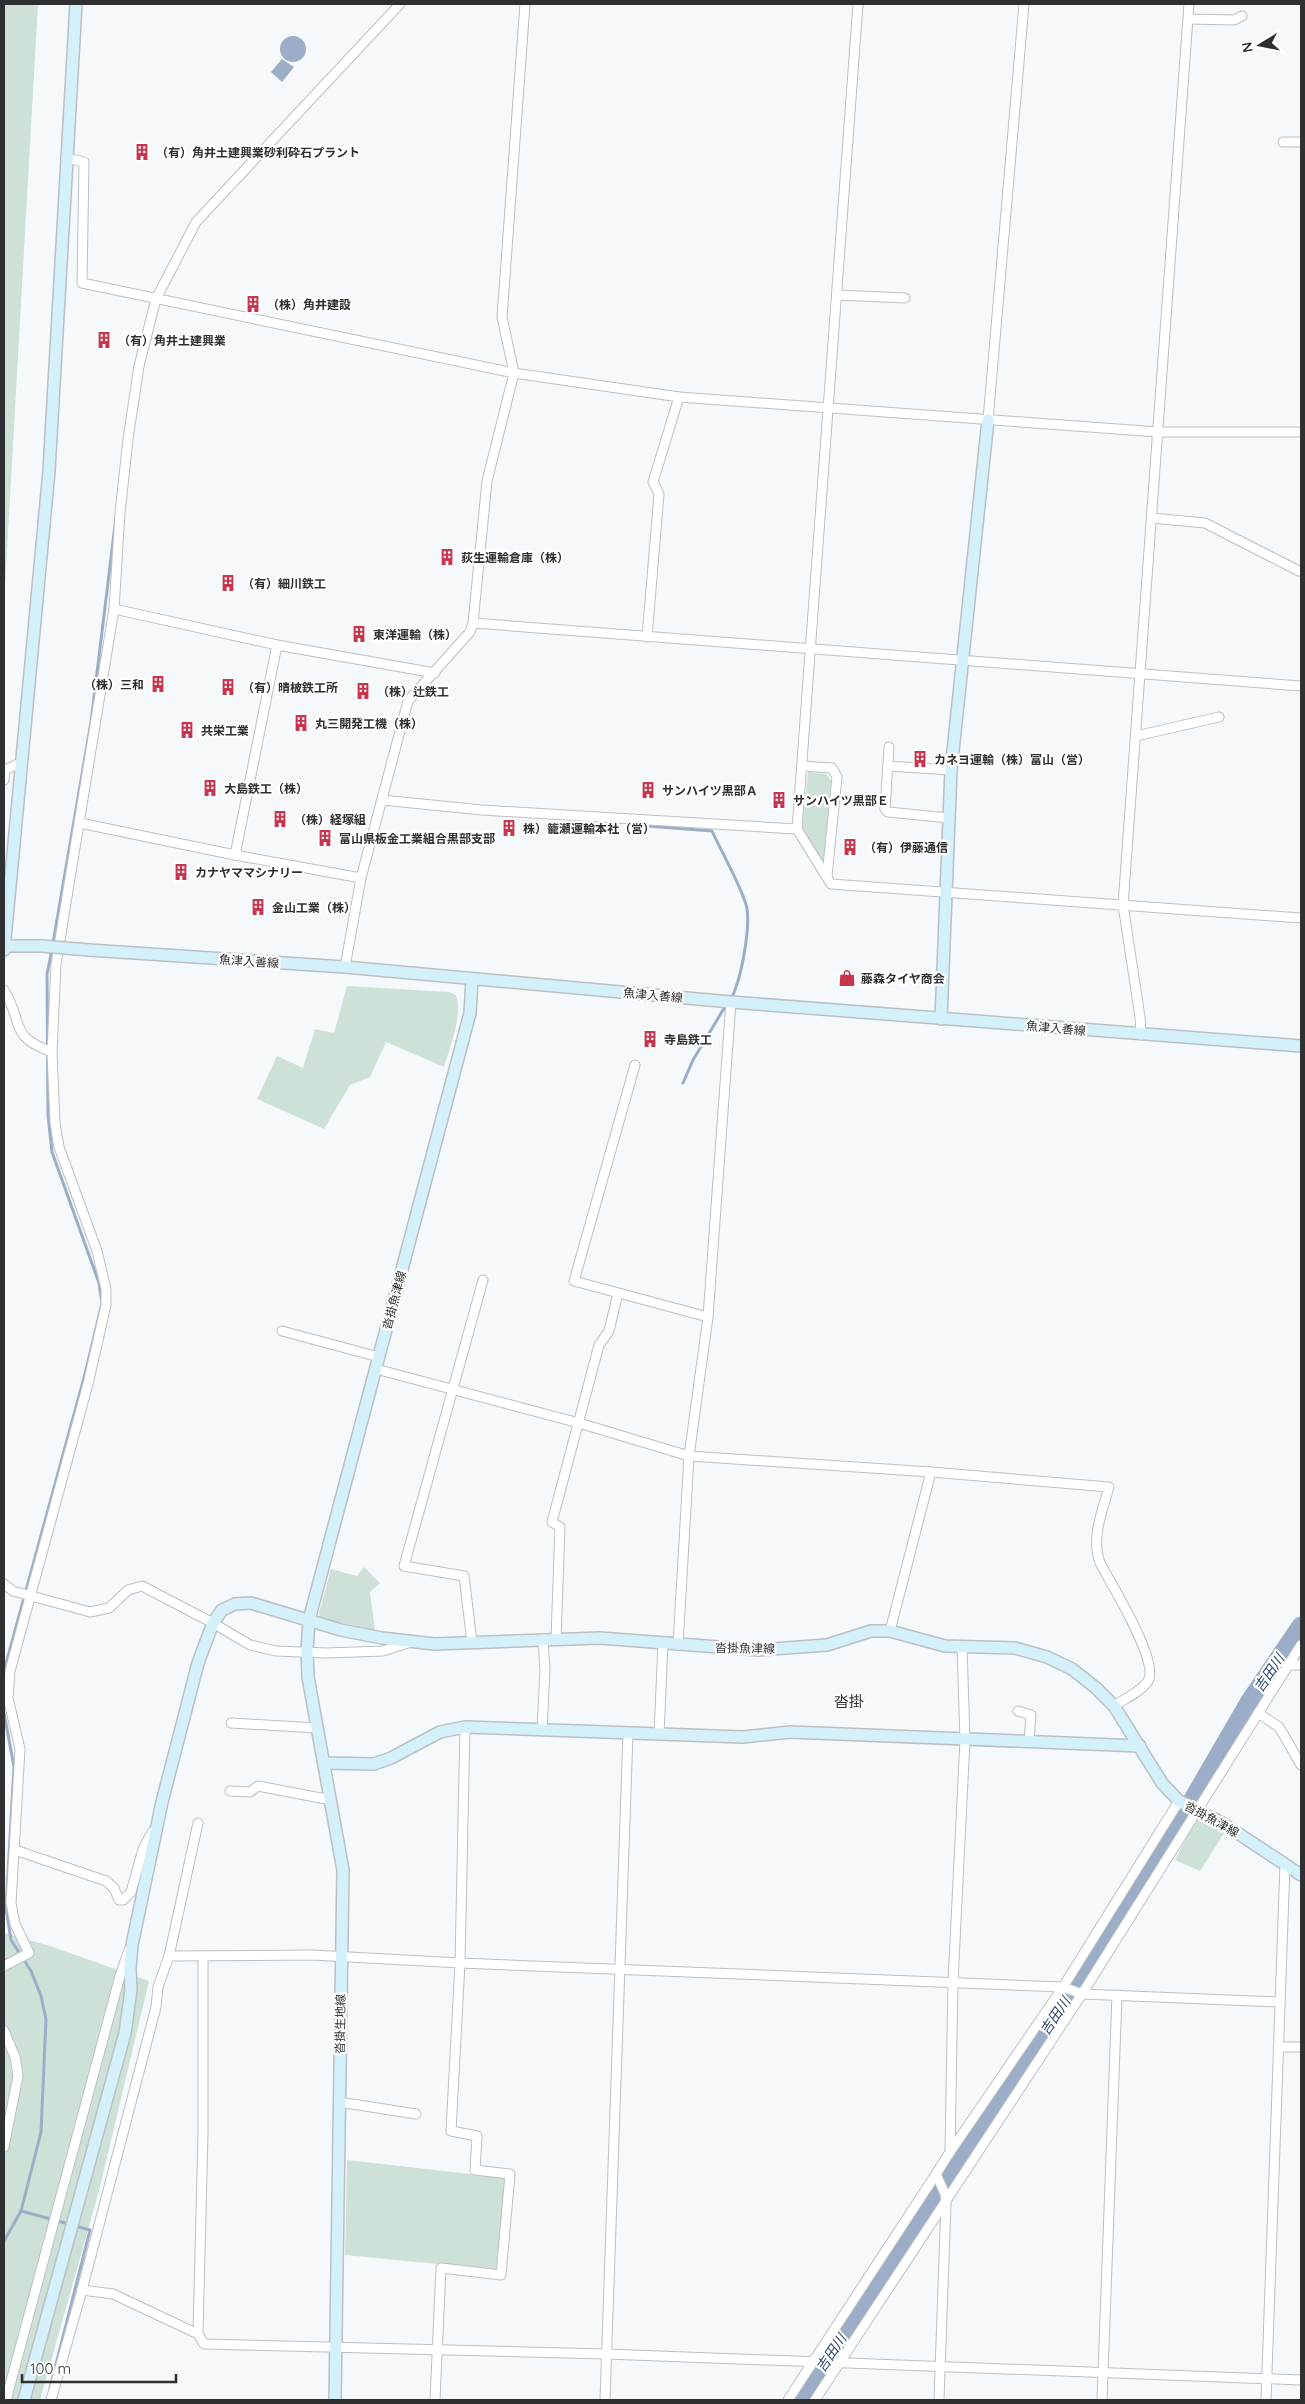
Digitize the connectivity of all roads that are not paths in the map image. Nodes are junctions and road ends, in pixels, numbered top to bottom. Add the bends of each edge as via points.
1 (76, 4) edge
2 (400, 4) edge
3 (525, 4) edge
4 (858, 4) edge
5 (1024, 4) edge
6 (1189, 4) edge
7 (1242, 16) dead end
8 (1189, 19) junction
9 (1283, 142) dead end
10 (1301, 142) edge
11 (66, 158) junction
12 (836, 295) junction
13 (156, 298) junction
14 (905, 298) dead end
15 (514, 373) junction
16 (680, 397) junction
17 (828, 406) junction
18 (988, 420) junction
19 (1158, 432) junction
20 (1301, 432) edge
21 (1152, 518) junction
22 (1299, 571) dead end
23 (114, 608) junction
24 (474, 623) junction
25 (647, 637) junction
26 (277, 645) junction
27 (810, 649) junction
28 (963, 659) junction
29 (435, 673) junction
30 (1141, 674) junction
31 (1301, 686) edge
32 (1219, 717) dead end
33 (1136, 736) junction
34 (889, 747) dead end
35 (20, 763) junction
36 (802, 766) junction
37 (888, 766) junction
38 (951, 770) junction
39 (4, 780) edge
40 (382, 800) junction
41 (949, 818) junction
42 (80, 823) junction
43 (797, 829) junction
44 (235, 855) junction
45 (827, 876) junction
46 (362, 878) junction
47 (945, 891) junction
48 (1123, 905) junction
49 (1301, 918) edge
50 (4, 946) edge
51 (4, 950) edge
52 (345, 967) junction
53 (472, 979) junction
54 (4, 990) edge
55 (731, 1002) junction
56 (941, 1019) junction
57 (1141, 1035) junction
58 (1301, 1046) edge
59 (52, 1052) junction
60 (635, 1065) dead end
61 (483, 1280) dead end
62 (618, 1293) junction
63 (708, 1316) junction
64 (282, 1331) dead end
65 (379, 1357) junction
66 (376, 1369) junction
67 (452, 1390) junction
68 (579, 1423) junction
69 (689, 1456) junction
70 (931, 1472) junction
71 (4, 1584) edge
72 (31, 1596) junction
73 (309, 1620) junction
74 (213, 1622) junction
75 (890, 1631) junction
76 (543, 1639) junction
77 (556, 1639) junction
78 (411, 1642) junction
79 (472, 1642) junction
80 (663, 1643) junction
81 (678, 1645) junction
82 (1301, 1645) edge
83 (962, 1646) junction
84 (307, 1651) junction
85 (1288, 1665) junction
86 (1301, 1665) edge
87 (1114, 1706) junction
88 (1018, 1711) dead end
89 (1258, 1713) junction
90 (231, 1723) dead end
91 (465, 1727) junction
92 (318, 1728) junction
93 (542, 1730) junction
94 (628, 1733) junction
95 (659, 1734) junction
96 (965, 1740) junction
97 (1028, 1742) junction
98 (1140, 1746) junction
99 (324, 1763) junction
100 (1301, 1765) edge
101 (230, 1791) dead end
102 (331, 1800) junction
103 (1180, 1802) junction
104 (1195, 1811) junction
105 (158, 1822) junction
106 (198, 1823) dead end
107 (15, 1850) junction
108 (1285, 1864) junction
109 (1301, 1874) edge
110 (132, 1945) junction
111 (169, 1956) junction
112 (342, 1956) junction
113 (203, 1957) junction
114 (460, 1962) junction
115 (4, 1966) edge
116 (619, 1969) junction
117 (953, 1982) junction
118 (1065, 1988) junction
119 (1080, 1993) junction
120 (1117, 1995) junction
121 (1280, 2002) junction
122 (4, 2031) edge
123 (1278, 2047) junction
124 (1301, 2048) edge
125 (339, 2102) junction
126 (416, 2114) dead end
127 (4, 2147) edge
128 (950, 2152) junction
129 (937, 2177) junction
130 (946, 2198) junction
131 (82, 2290) junction
132 (198, 2334) junction
133 (335, 2347) junction
134 (436, 2350) junction
135 (606, 2354) junction
136 (814, 2362) junction
137 (841, 2362) junction
138 (940, 2367) junction
139 (1102, 2373) junction
140 (1266, 2379) junction
141 (1301, 2380) edge
142 (6, 2400) edge
143 (24, 2400) edge
144 (51, 2400) edge
145 (335, 2400) edge
146 (435, 2400) edge
147 (605, 2400) edge
148 (788, 2400) edge
149 (815, 2400) edge
150 (938, 2400) edge
151 (1102, 2400) edge
152 (1266, 2400) edge

1 - 11 main road
2 - 13 street via 196,222
3 - 15 street via 502,317
4 - 12 street
5 - 18 street
6 - 8 street
7 - 8 street via 1234,20
8 - 19 street
9 - 10 street
11 - 13 street via 84,162 82,283
11 - 35 main road via 49,471
12 - 14 street
12 - 17 street
13 - 15 street
13 - 23 street via 139,366 128,439
15 - 16 street
15 - 24 street via 487,481
16 - 17 street
16 - 25 street via 653,482 659,494
17 - 18 street
17 - 27 street
18 - 19 street
18 - 28 main road
19 - 20 street
19 - 21 street
21 - 22 street via 1205,523
21 - 30 street
23 - 26 street
23 - 42 street
24 - 25 street
24 - 29 street
25 - 27 street
26 - 29 street
26 - 44 street
27 - 28 street
27 - 36 street
28 - 30 street
28 - 38 main road
29 - 40 street via 408,701
30 - 31 street
30 - 33 street
32 - 33 street
33 - 48 street
34 - 37 street
35 - 39 street via 5,770
35 - 50 main road
36 - 43 street
36 - 45 street via 832,768 837,777
37 - 38 street
37 - 41 street via 884,809
38 - 41 main road
40 - 43 street via 482,810
40 - 46 street
41 - 47 main road
42 - 44 street
42 - 59 street via 56,964
43 - 45 street
44 - 46 street
45 - 47 street via 831,884
46 - 52 street
47 - 48 street
47 - 56 main road
48 - 49 street
48 - 57 street
50 - 51 main road
50 - 52 main road, 魚津入善線, bridge
52 - 53 main road, 魚津入善線
53 - 55 main road, 魚津入善線
53 - 65 main road, 沓掛魚津線 via 470,1013
54 - 59 street via 19,1032 33,1045
55 - 56 main road, 魚津入善線
55 - 63 street
56 - 57 main road, 魚津入善線
57 - 58 main road, 魚津入善線
59 - 72 street via 59,1147 97,1251 106,1305
60 - 62 street via 574,1281
61 - 67 street
62 - 63 street
62 - 68 street via 609,1331 599,1345
63 - 69 street
64 - 65 street
65 - 66 main road, 沓掛魚津線
66 - 67 street
66 - 73 main road, 沓掛魚津線
67 - 68 street
67 - 79 street via 404,1566 464,1576
68 - 69 street
68 - 77 street via 552,1522 560,1527
69 - 70 street
69 - 81 street
70 - 75 street
70 - 87 street via 1109,1487 1095,1550 1147,1652 1152,1672 1148,1682
71 - 72 street via 13,1591
72 - 74 street via 90,1612 109,1608 128,1590 142,1586
72 - 107 street via 10,1670 8,1698 20,1749
73 - 74 main road via 251,1603 235,1604 222,1610
73 - 78 main road, 沓掛魚津線 via 341,1630
73 - 84 main road, 沓掛魚津線
74 - 84 street via 250,1645 276,1651
74 - 105 main road via 198,1663
75 - 81 main road, 沓掛魚津線 via 871,1631 827,1645 768,1650
75 - 83 main road, 沓掛魚津線 via 945,1646
76 - 77 main road, 沓掛魚津線
76 - 79 main road, 沓掛魚津線
76 - 93 street
77 - 80 main road, 沓掛魚津線 via 600,1638
78 - 79 main road, 沓掛魚津線
78 - 84 street via 383,1651
80 - 81 main road, 沓掛魚津線
80 - 95 street
82 - 85 street
83 - 87 main road, 沓掛魚津線 via 1015,1648 1047,1657 1072,1669
83 - 96 street
84 - 92 main road, 沓掛生地線 via 308,1677
85 - 86 street
85 - 89 street
87 - 98 main road, 沓掛魚津線
88 - 97 street via 1031,1715
89 - 100 street via 1279,1727
89 - 104 street
90 - 92 street
91 - 93 main road
91 - 99 main road via 440,1732 374,1764
91 - 114 street
92 - 99 main road, 沓掛生地線
93 - 94 main road
94 - 95 main road
94 - 116 street
95 - 96 main road via 743,1737 790,1732
96 - 97 main road
96 - 117 street
97 - 98 main road
98 - 103 main road, 沓掛魚津線 via 1162,1783
99 - 102 main road, 沓掛生地線
101 - 102 street via 250,1792 258,1786
102 - 112 main road, 沓掛生地線 via 343,1870
103 - 104 main road, 沓掛魚津線
103 - 118 street
104 - 108 main road, 沓掛魚津線 via 1224,1824
104 - 119 street
105 - 107 street via 143,1849 131,1892 123,1900 106,1881
105 - 110 main road
106 - 111 street
107 - 115 street via 11,1903 15,1924 29,1952
108 - 109 main road, 沓掛魚津線
108 - 121 street
110 - 142 street via 120,1976
110 - 143 main road via 131,1990 125,2033
111 - 113 street
111 - 131 street via 158,1987 156,2007
112 - 113 street
112 - 114 street
112 - 125 main road, 沓掛生地線
113 - 132 street
114 - 116 street
114 - 134 street via 451,2131 478,2136 475,2170 510,2174 501,2275 441,2268
116 - 117 street
116 - 135 street
117 - 118 street
117 - 128 street
118 - 119 street
118 - 128 street
119 - 120 street
119 - 130 street
120 - 121 street
120 - 139 street
121 - 123 street
122 - 127 street via 15,2057 18,2076
123 - 124 street
123 - 140 street
125 - 126 street
125 - 133 main road, 沓掛生地線
128 - 129 street
129 - 130 street
129 - 136 street
130 - 137 street
130 - 138 street
131 - 132 street via 113,2294
131 - 144 street
132 - 133 street via 204,2344
133 - 134 street
133 - 145 main road, 沓掛生地線
134 - 135 street
134 - 146 street
135 - 136 street
135 - 147 street
136 - 137 street
136 - 148 street
137 - 138 street
137 - 149 street
138 - 139 street
138 - 150 street
139 - 140 street
139 - 151 street
140 - 141 street
140 - 152 street

